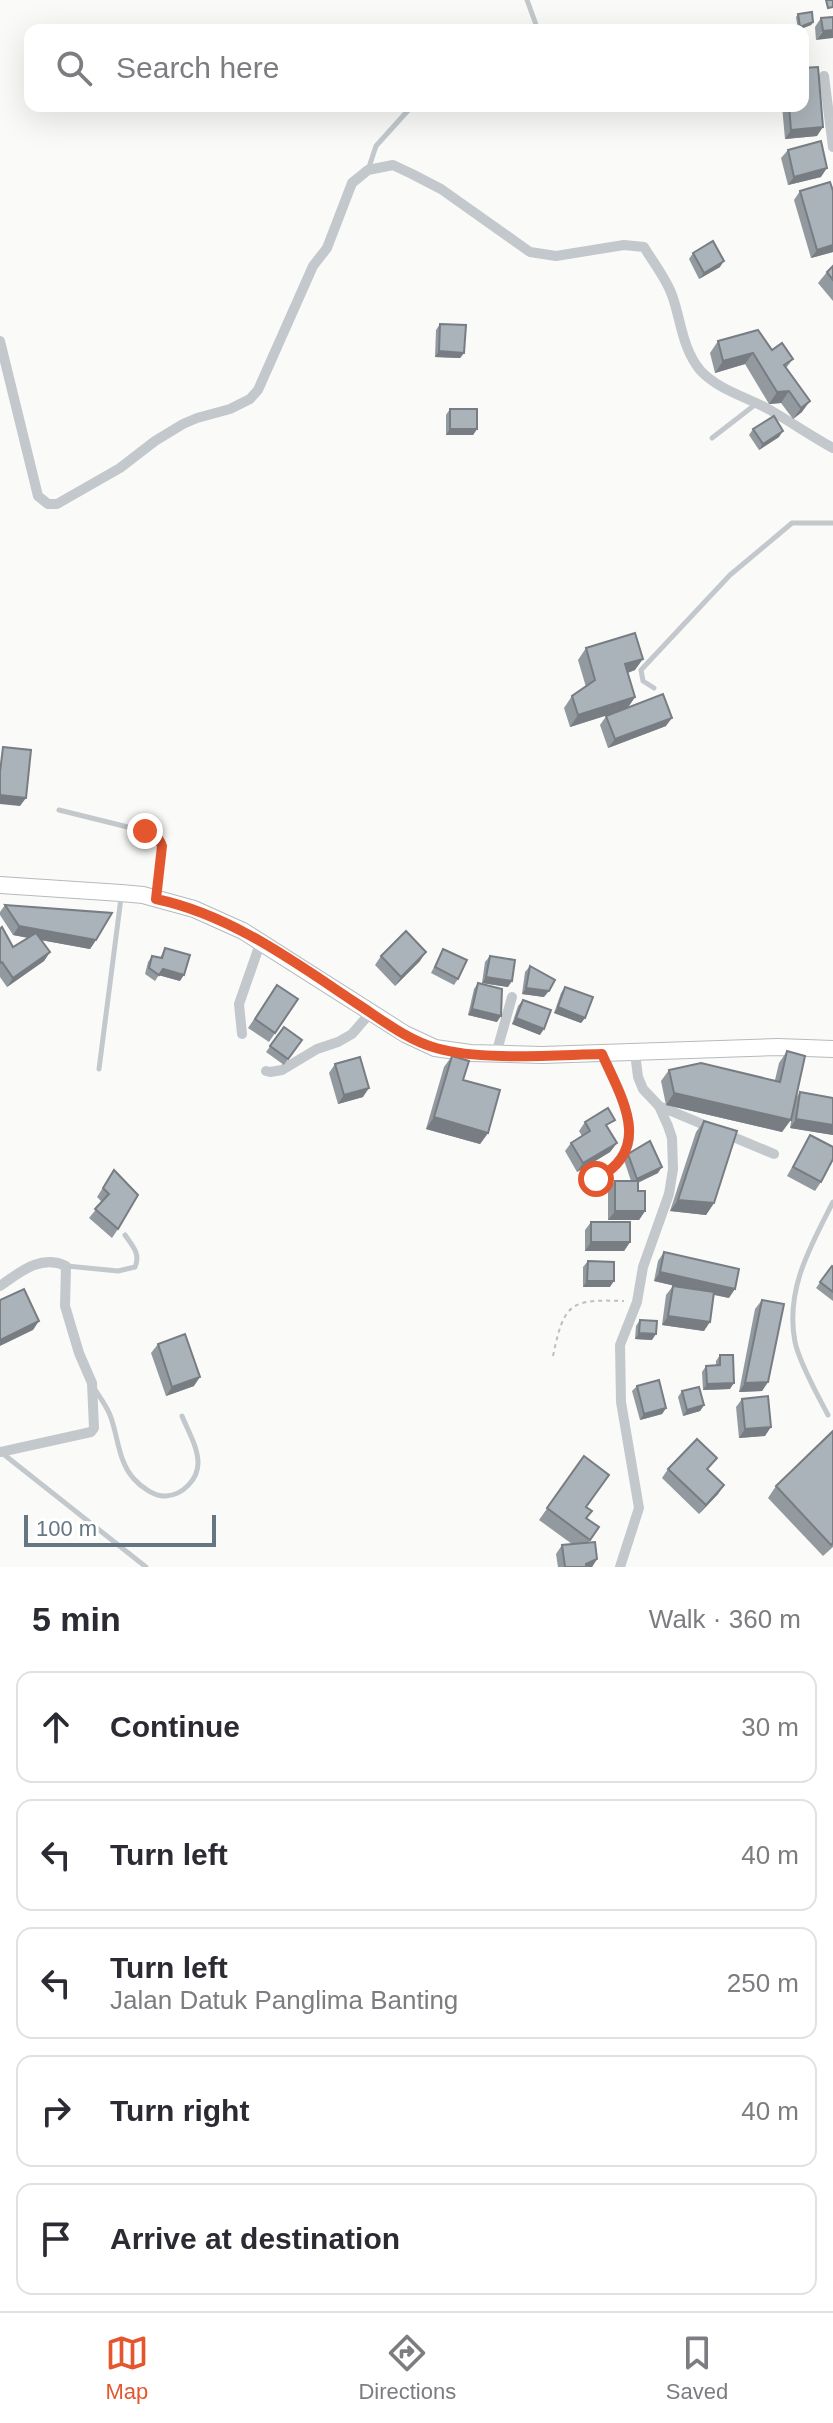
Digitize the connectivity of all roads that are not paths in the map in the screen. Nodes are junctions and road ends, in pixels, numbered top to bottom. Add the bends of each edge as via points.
1 (527, 0) edge
2 (536, 24) edge
3 (824, 76) dead end
4 (407, 112) edge
5 (833, 147) edge
6 (368, 170) junction
7 (0, 341) edge
8 (756, 404) junction
9 (712, 438) dead end
10 (833, 448) edge
11 (833, 523) edge
12 (654, 688) dead end
13 (59, 810) dead end
14 (0, 885) edge
15 (121, 893) junction
16 (156, 899) junction
17 (261, 941) junction
18 (512, 997) dead end
19 (371, 1012) junction
20 (242, 1034) dead end
21 (833, 1049) edge
22 (635, 1053) junction
23 (496, 1054) junction
24 (602, 1054) junction
25 (99, 1069) dead end
26 (266, 1071) dead end
27 (659, 1106) junction
28 (774, 1154) dead end
29 (596, 1179) dead end
30 (833, 1202) edge
31 (125, 1235) dead end
32 (66, 1266) junction
33 (0, 1286) edge
34 (92, 1383) junction
35 (828, 1415) dead end
36 (182, 1416) dead end
37 (1, 1452) edge
38 (146, 1567) edge
39 (620, 1567) edge

1 - 2 lane
3 - 5 street
4 - 6 lane via 376,146
6 - 7 street via 352,183 327,248 313,266 250,399 183,424 57,504 38,496
6 - 8 street via 393,165 412,174 530,252 556,256 624,245 644,247 670,291 681,332 700,370
8 - 9 lane
8 - 10 street
11 - 12 lane via 792,523 730,575 641,670 643,681
13 - 16 lane via 159,839
14 - 15 main road
15 - 16 main road
15 - 25 lane
16 - 17 main road via 219,918
17 - 19 main road
17 - 20 street via 239,1004
18 - 23 street
19 - 23 main road via 435,1048
19 - 26 street via 338,1042 282,1070
21 - 22 main road
22 - 24 main road
22 - 27 street via 643,1089
23 - 24 main road
24 - 29 street via 627,1111 630,1132 619,1161
27 - 28 street
27 - 39 street via 672,1138 673,1169 620,1345 621,1402 639,1508
30 - 35 lane via 805,1255 792,1310 795,1345
31 - 32 lane via 136,1250 135,1267 118,1271
32 - 33 street via 56,1261 27,1267
32 - 34 street via 65,1306
34 - 36 lane via 110,1414 125,1467 148,1491 165,1496 182,1490 197,1473 196,1449
34 - 37 street via 91,1432
37 - 38 lane

